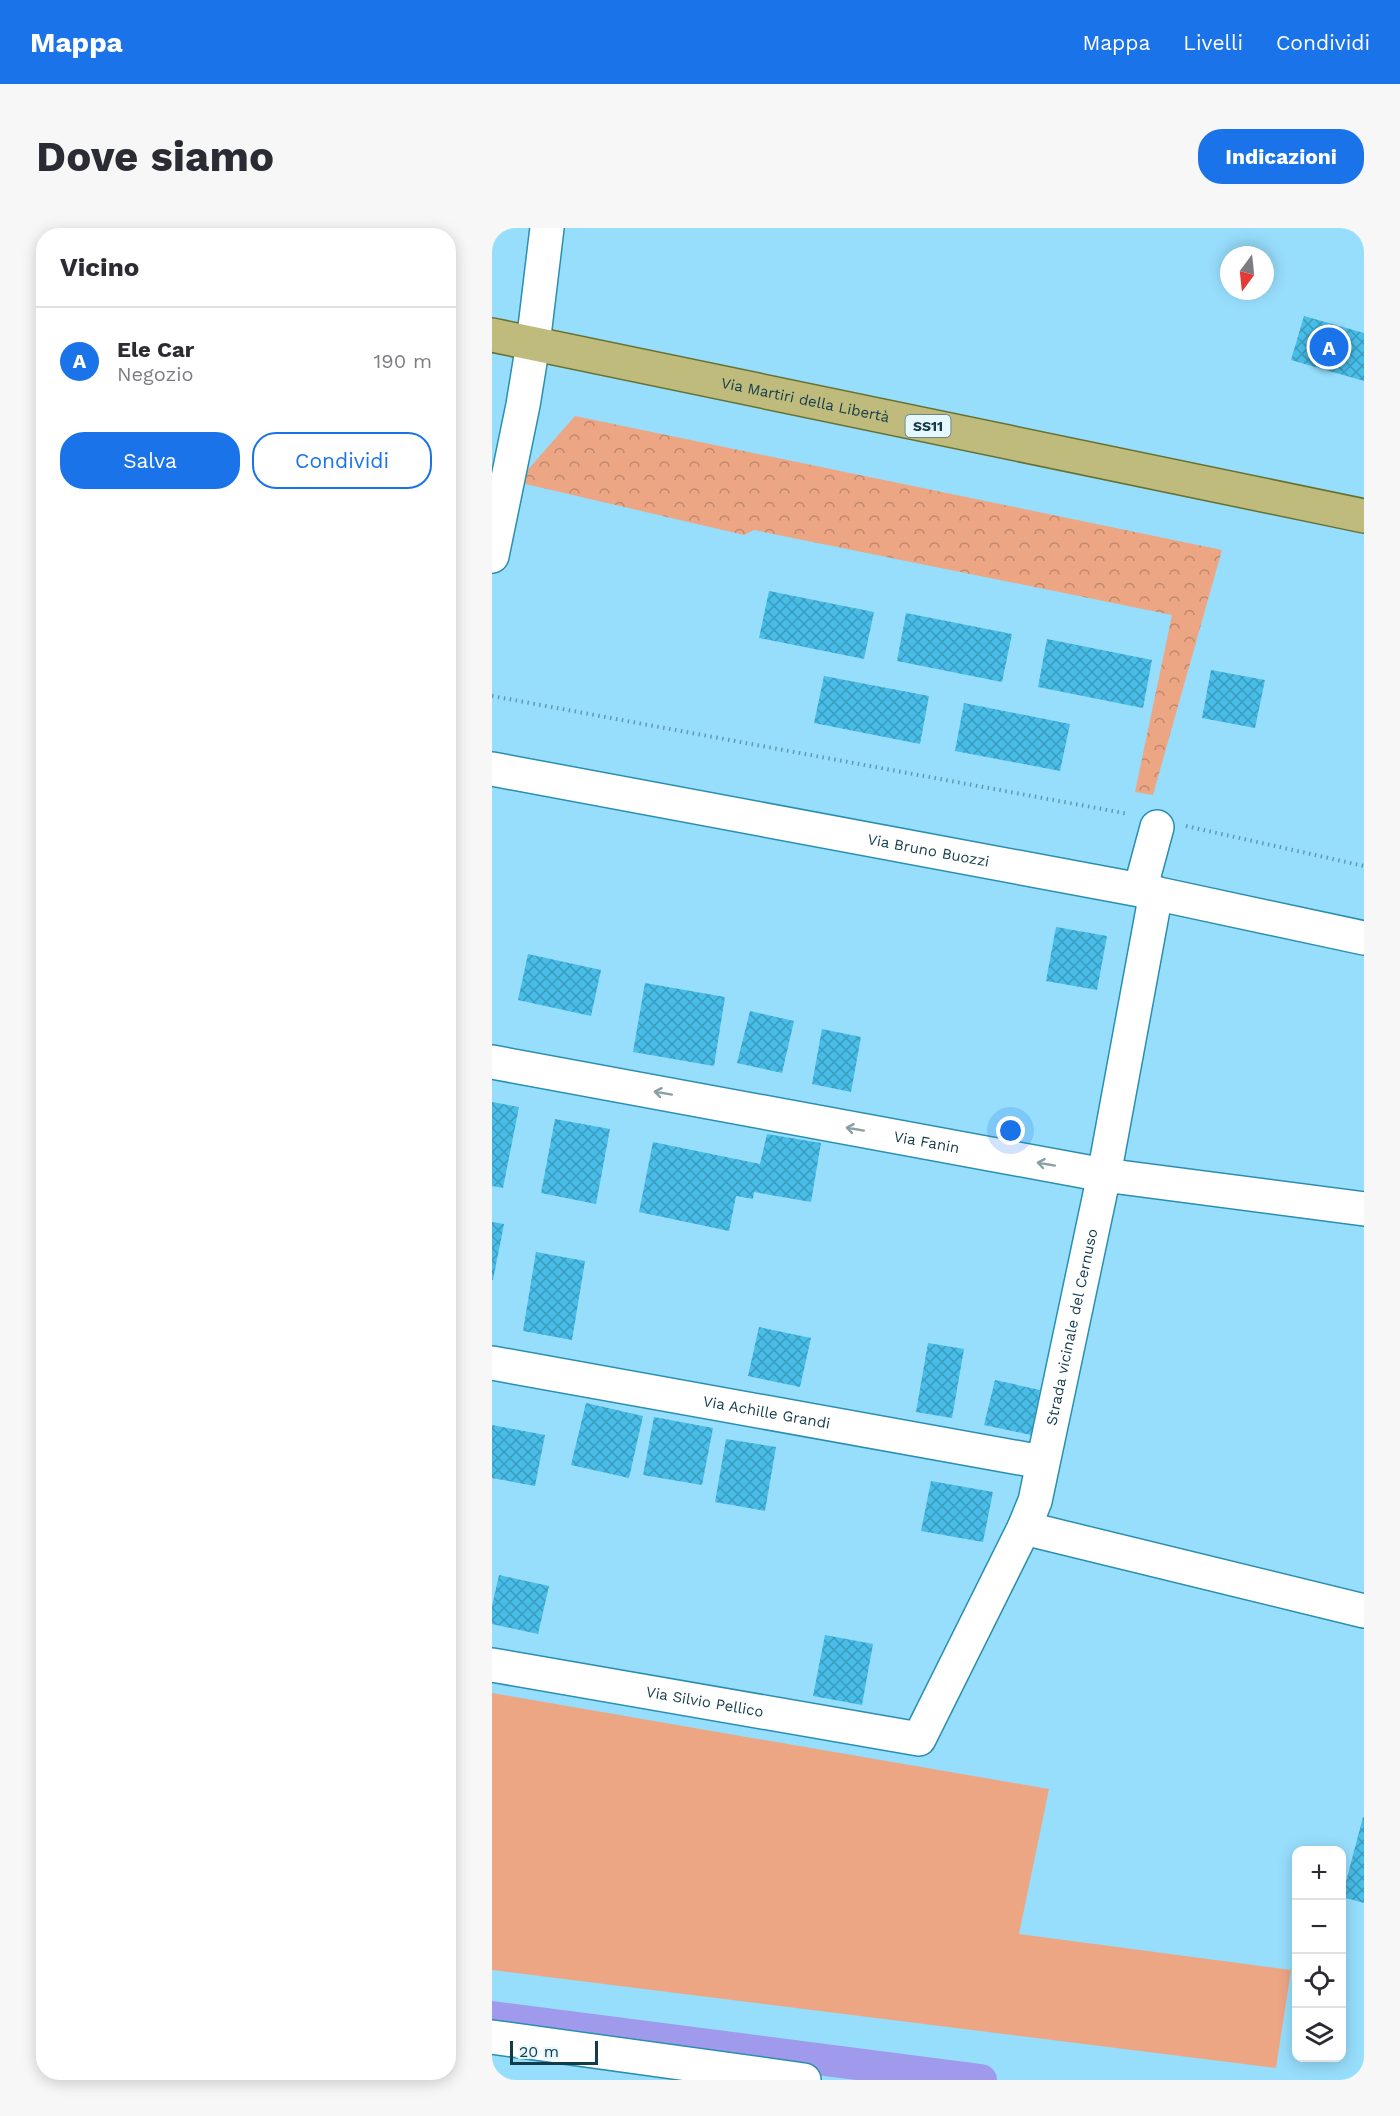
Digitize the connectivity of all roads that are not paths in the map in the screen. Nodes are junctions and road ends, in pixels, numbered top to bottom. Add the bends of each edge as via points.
1 (547, 228) edge
2 (492, 335) edge
3 (533, 344) junction
4 (1364, 516) edge
5 (492, 556) edge
6 (492, 769) edge
7 (1160, 823) road end
8 (1148, 892) junction
9 (1364, 938) edge
10 (492, 1062) edge
11 (1104, 1175) junction
12 (1364, 1209) edge
13 (492, 1363) edge
14 (1042, 1462) junction
15 (1024, 1528) junction
16 (1353, 1608) edge
17 (492, 1665) edge
18 (919, 1738) joint
19 (492, 2037) edge
20 (804, 2080) edge

1 - 3 street
2 - 3 main road, Via Martiri della Libertà / SS11
3 - 4 main road, Via Martiri della Libertà / SS11
3 - 5 street
6 - 8 street, Via Bruno Buozzi
7 - 8 street, Strada vicinale del Cernuso
8 - 9 street, Via Bruno Buozzi
8 - 11 street, Strada vicinale del Cernuso
11 -> 10 street, Via Fanin
11 - 12 street, Via Fanin
11 - 14 street, Strada vicinale del Cernuso
13 - 14 street, Via Achille Grandi
14 - 15 street, Strada vicinale del Cernuso via 1035,1502
15 - 16 street
15 - 18 street, Strada vicinale del Cernuso
17 - 18 street, Via Silvio Pellico
19 - 20 street

